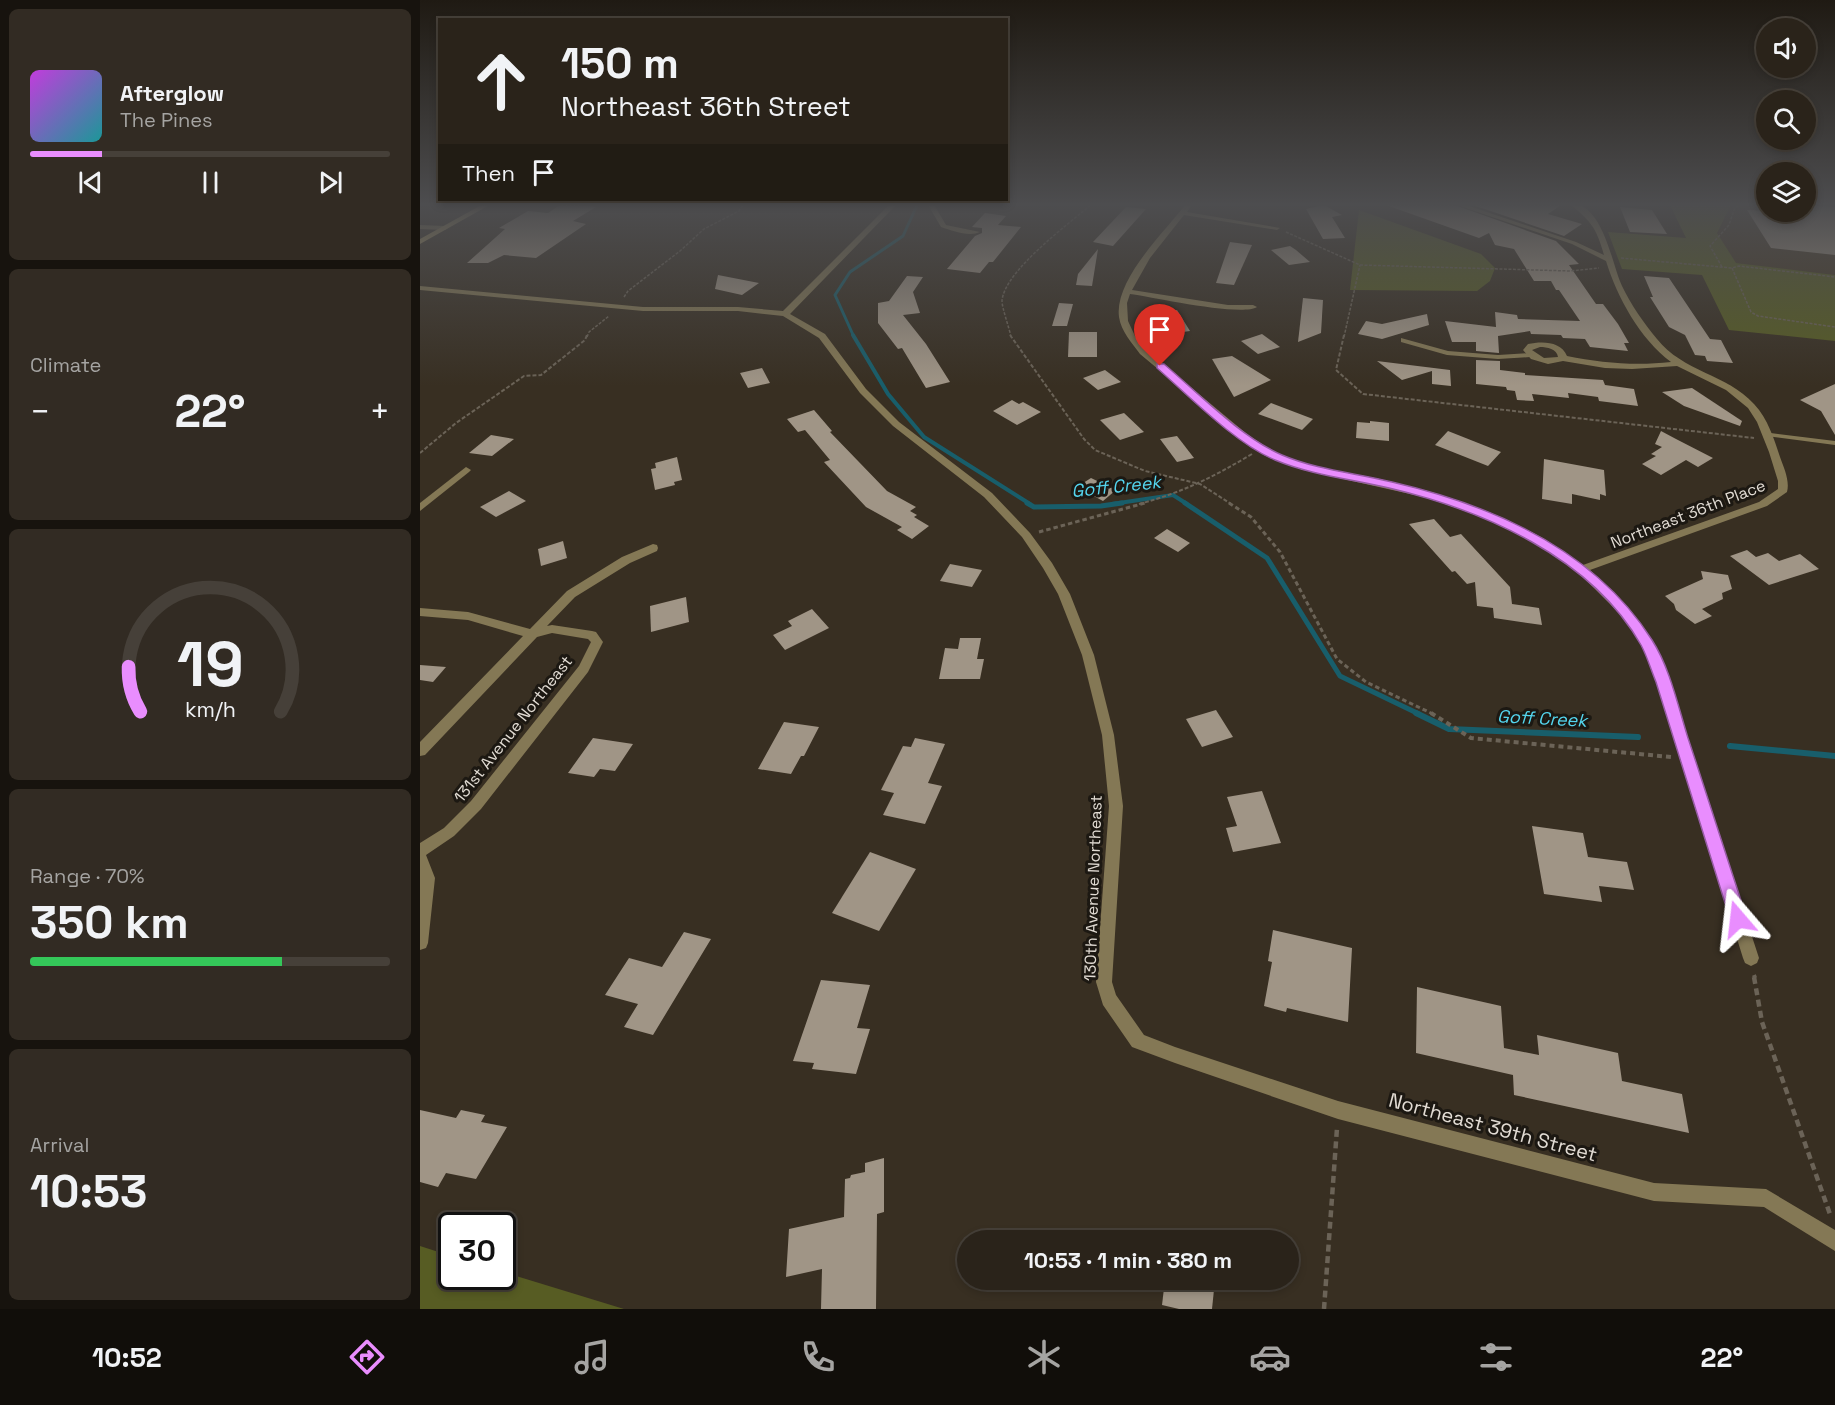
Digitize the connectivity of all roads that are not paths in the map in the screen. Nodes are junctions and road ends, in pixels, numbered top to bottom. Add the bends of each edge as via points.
1 (834, 264) edge
2 (1146, 264) edge
3 (1607, 264) edge
4 (420, 288) edge
5 (1126, 291) junction
6 (1253, 308) dead end
7 (785, 314) junction
8 (1404, 340) dead end
9 (1530, 355) junction
10 (1562, 358) junction
11 (1676, 364) junction
12 (1767, 437) junction
13 (1835, 443) edge
14 (466, 470) dead end
15 (420, 508) edge
16 (653, 548) dead end
17 (1582, 569) junction
18 (420, 612) edge
19 (531, 634) junction
20 (420, 751) edge
21 (420, 851) edge
22 (420, 857) edge
23 (420, 944) edge
24 (1750, 958) road end
25 (1138, 1041) joint
26 (1835, 1241) edge

1 - 7 street
2 - 5 street
3 - 11 street, Northeast 36th Place via 1655,344
4 - 7 street via 644,309 738,309
5 - 6 street
5 - 17 street via 1122,315 1143,352 1261,449 1303,466 1392,485 1467,507 1539,540
7 - 25 street, 130th Avenue Northeast via 822,336 862,391 896,424 988,495 1026,535 1064,594 1088,655 1108,735 1116,806 1104,982 1108,999
8 - 9 lane via 1447,353
9 - 10 street via 1549,361
9 - 10 street via 1528,348 1541,344 1558,349
10 - 11 street via 1633,369
11 - 12 street, Northeast 36th Place via 1750,404
12 - 13 lane
12 - 17 street, Northeast 36th Place via 1784,481 1777,497
14 - 15 street
16 - 19 street via 571,594
17 - 24 street via 1625,612 1647,644 1663,682
18 - 19 street via 468,616
19 - 20 street
19 - 21 street, 131st Avenue Northeast via 552,629 592,635 597,642 584,669 476,805 449,832
22 - 23 street via 428,878
25 - 26 street, Northeast 39th Street via 1338,1110 1654,1192 1766,1198

